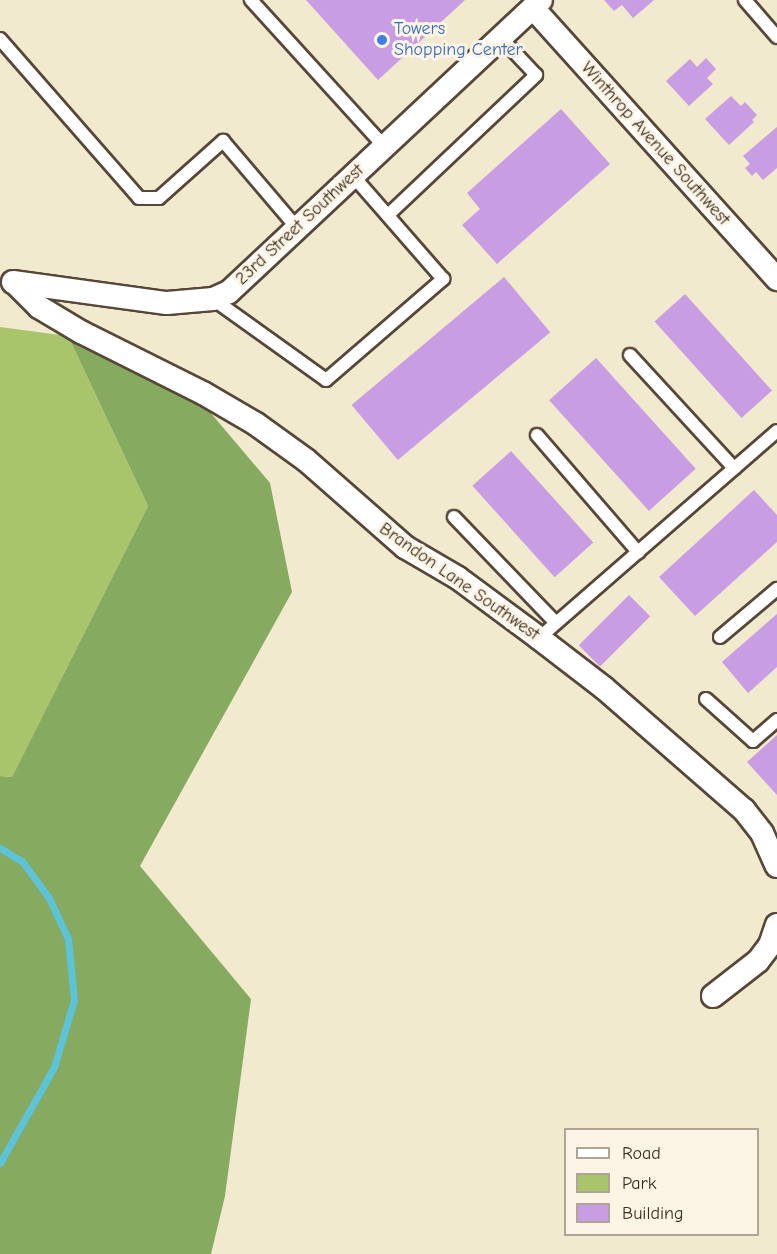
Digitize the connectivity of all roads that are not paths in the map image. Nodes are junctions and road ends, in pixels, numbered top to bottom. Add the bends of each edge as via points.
1 (251, 0) edge
2 (745, 0) edge
3 (537, 4) edge
4 (777, 37) edge
5 (501, 38) junction
6 (0, 39) edge
7 (384, 146) junction
8 (353, 176) junction
9 (388, 215) junction
10 (298, 229) junction
11 (777, 279) edge
12 (8, 280) edge
13 (213, 299) junction
14 (630, 355) dead end
15 (777, 431) edge
16 (537, 435) dead end
17 (734, 468) junction
18 (454, 517) dead end
19 (638, 552) junction
20 (777, 589) edge
21 (556, 623) junction
22 (720, 637) dead end
23 (539, 638) junction
24 (706, 699) dead end
25 (777, 720) edge
26 (777, 866) edge
27 (777, 925) edge
28 (714, 996) dead end

1 - 7 lane
2 - 4 lane
3 - 5 street, 23rd Street Southwest
3 - 11 street, Winthrop Avenue Southwest
5 - 7 street, 23rd Street Southwest
5 - 9 lane via 536,75
6 - 10 lane via 139,198 159,198 223,141
7 - 8 street, 23rd Street Southwest
8 - 9 lane
8 - 10 street, 23rd Street Southwest
9 - 13 lane via 443,279 326,380
10 - 13 street, 23rd Street Southwest via 242,282
12 - 13 street, 23rd Street Southwest via 135,300 185,303
12 - 23 street, Brandon Lane Southwest via 39,307 81,332 256,424 306,460 405,547 458,578
14 - 17 lane
15 - 17 lane
16 - 19 lane
17 - 19 lane
18 - 21 lane
19 - 21 lane
20 - 22 lane
21 - 23 lane
23 - 26 street, Brandon Lane Southwest via 604,688 744,810 762,833
24 - 25 lane via 753,741
27 - 28 street via 770,945 758,961

